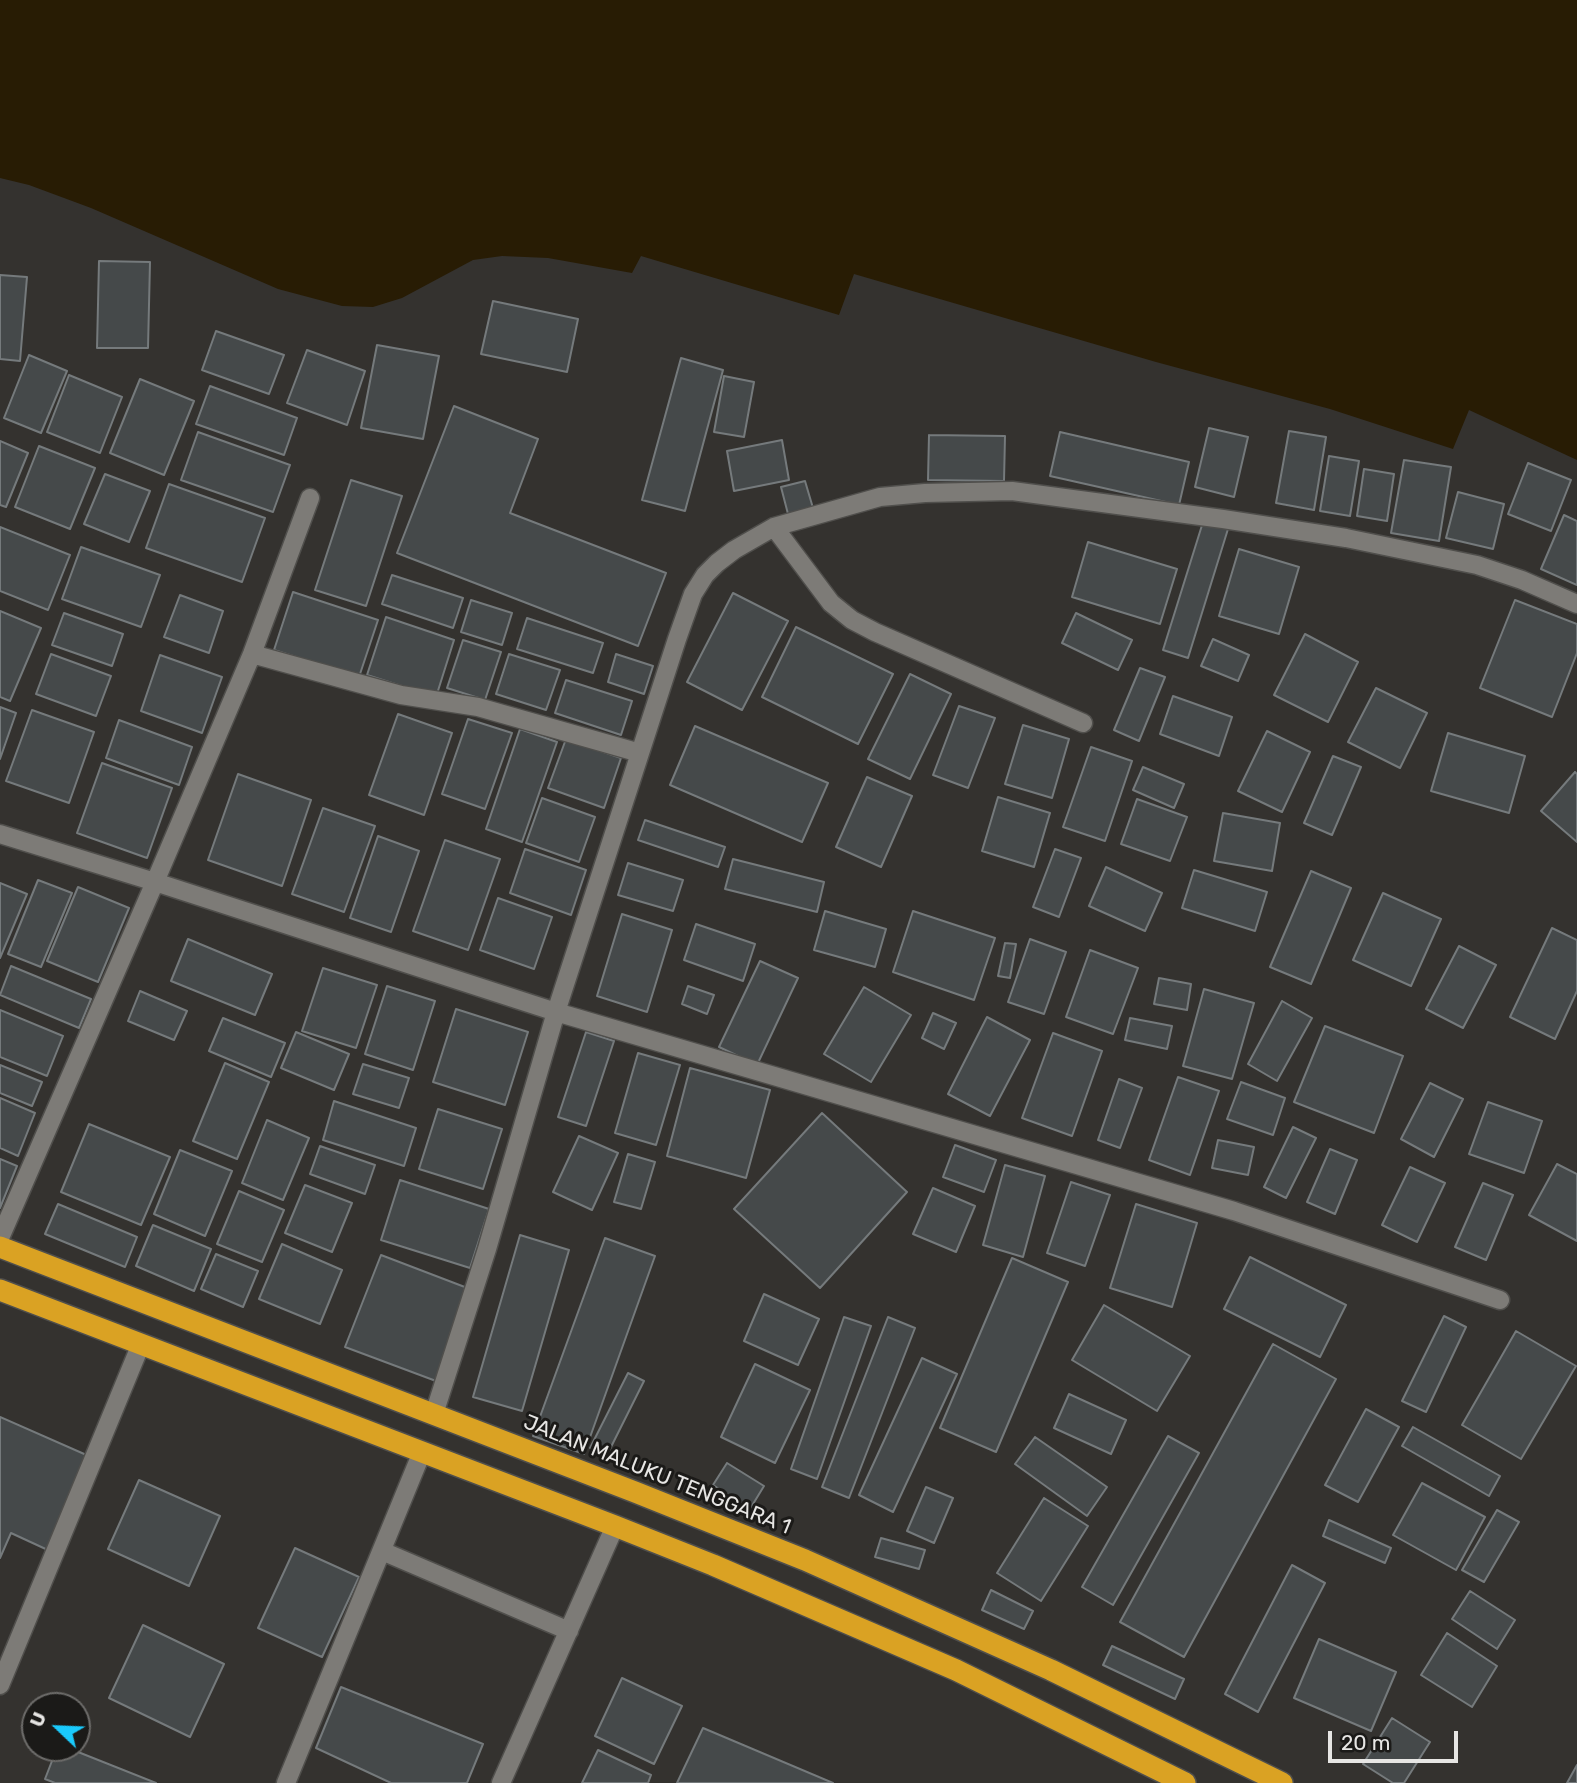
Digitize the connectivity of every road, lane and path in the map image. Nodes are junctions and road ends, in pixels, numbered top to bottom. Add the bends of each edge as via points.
1 (310, 498) dead end
2 (774, 527) junction
3 (1577, 604) edge
4 (252, 654) junction
5 (1083, 723) dead end
6 (639, 753) junction
7 (0, 834) edge
8 (155, 882) junction
9 (556, 1012) junction
10 (0, 1238) edge
11 (0, 1247) edge
12 (0, 1290) edge
13 (1500, 1300) dead end
14 (141, 1344) junction
15 (434, 1414) junction
16 (422, 1451) junction
17 (615, 1526) junction
18 (382, 1551) junction
19 (569, 1631) junction
20 (0, 1685) edge
21 (286, 1783) edge
22 (501, 1783) edge
23 (1185, 1783) edge
24 (1282, 1783) edge

1 - 4 street
2 - 3 street via 880,497 1012,491 1346,538 1477,565
2 - 5 street via 831,603 852,620
2 - 6 street via 717,563 693,594
4 - 6 street via 401,695 478,707
4 - 8 street
6 - 9 street
7 - 8 street
8 - 9 street
8 - 10 street
9 - 13 street via 1234,1211
9 - 15 street
11 - 15 highway, JALAN MALUKU TENGGARA 1
12 - 14 highway
14 - 16 highway
14 - 20 street
15 - 24 highway, JALAN MALUKU TENGGARA 1 via 805,1560 1051,1670
16 - 17 highway
16 - 18 street
17 - 19 street
17 - 23 highway via 956,1670
18 - 19 street
18 - 21 street
19 - 22 street

